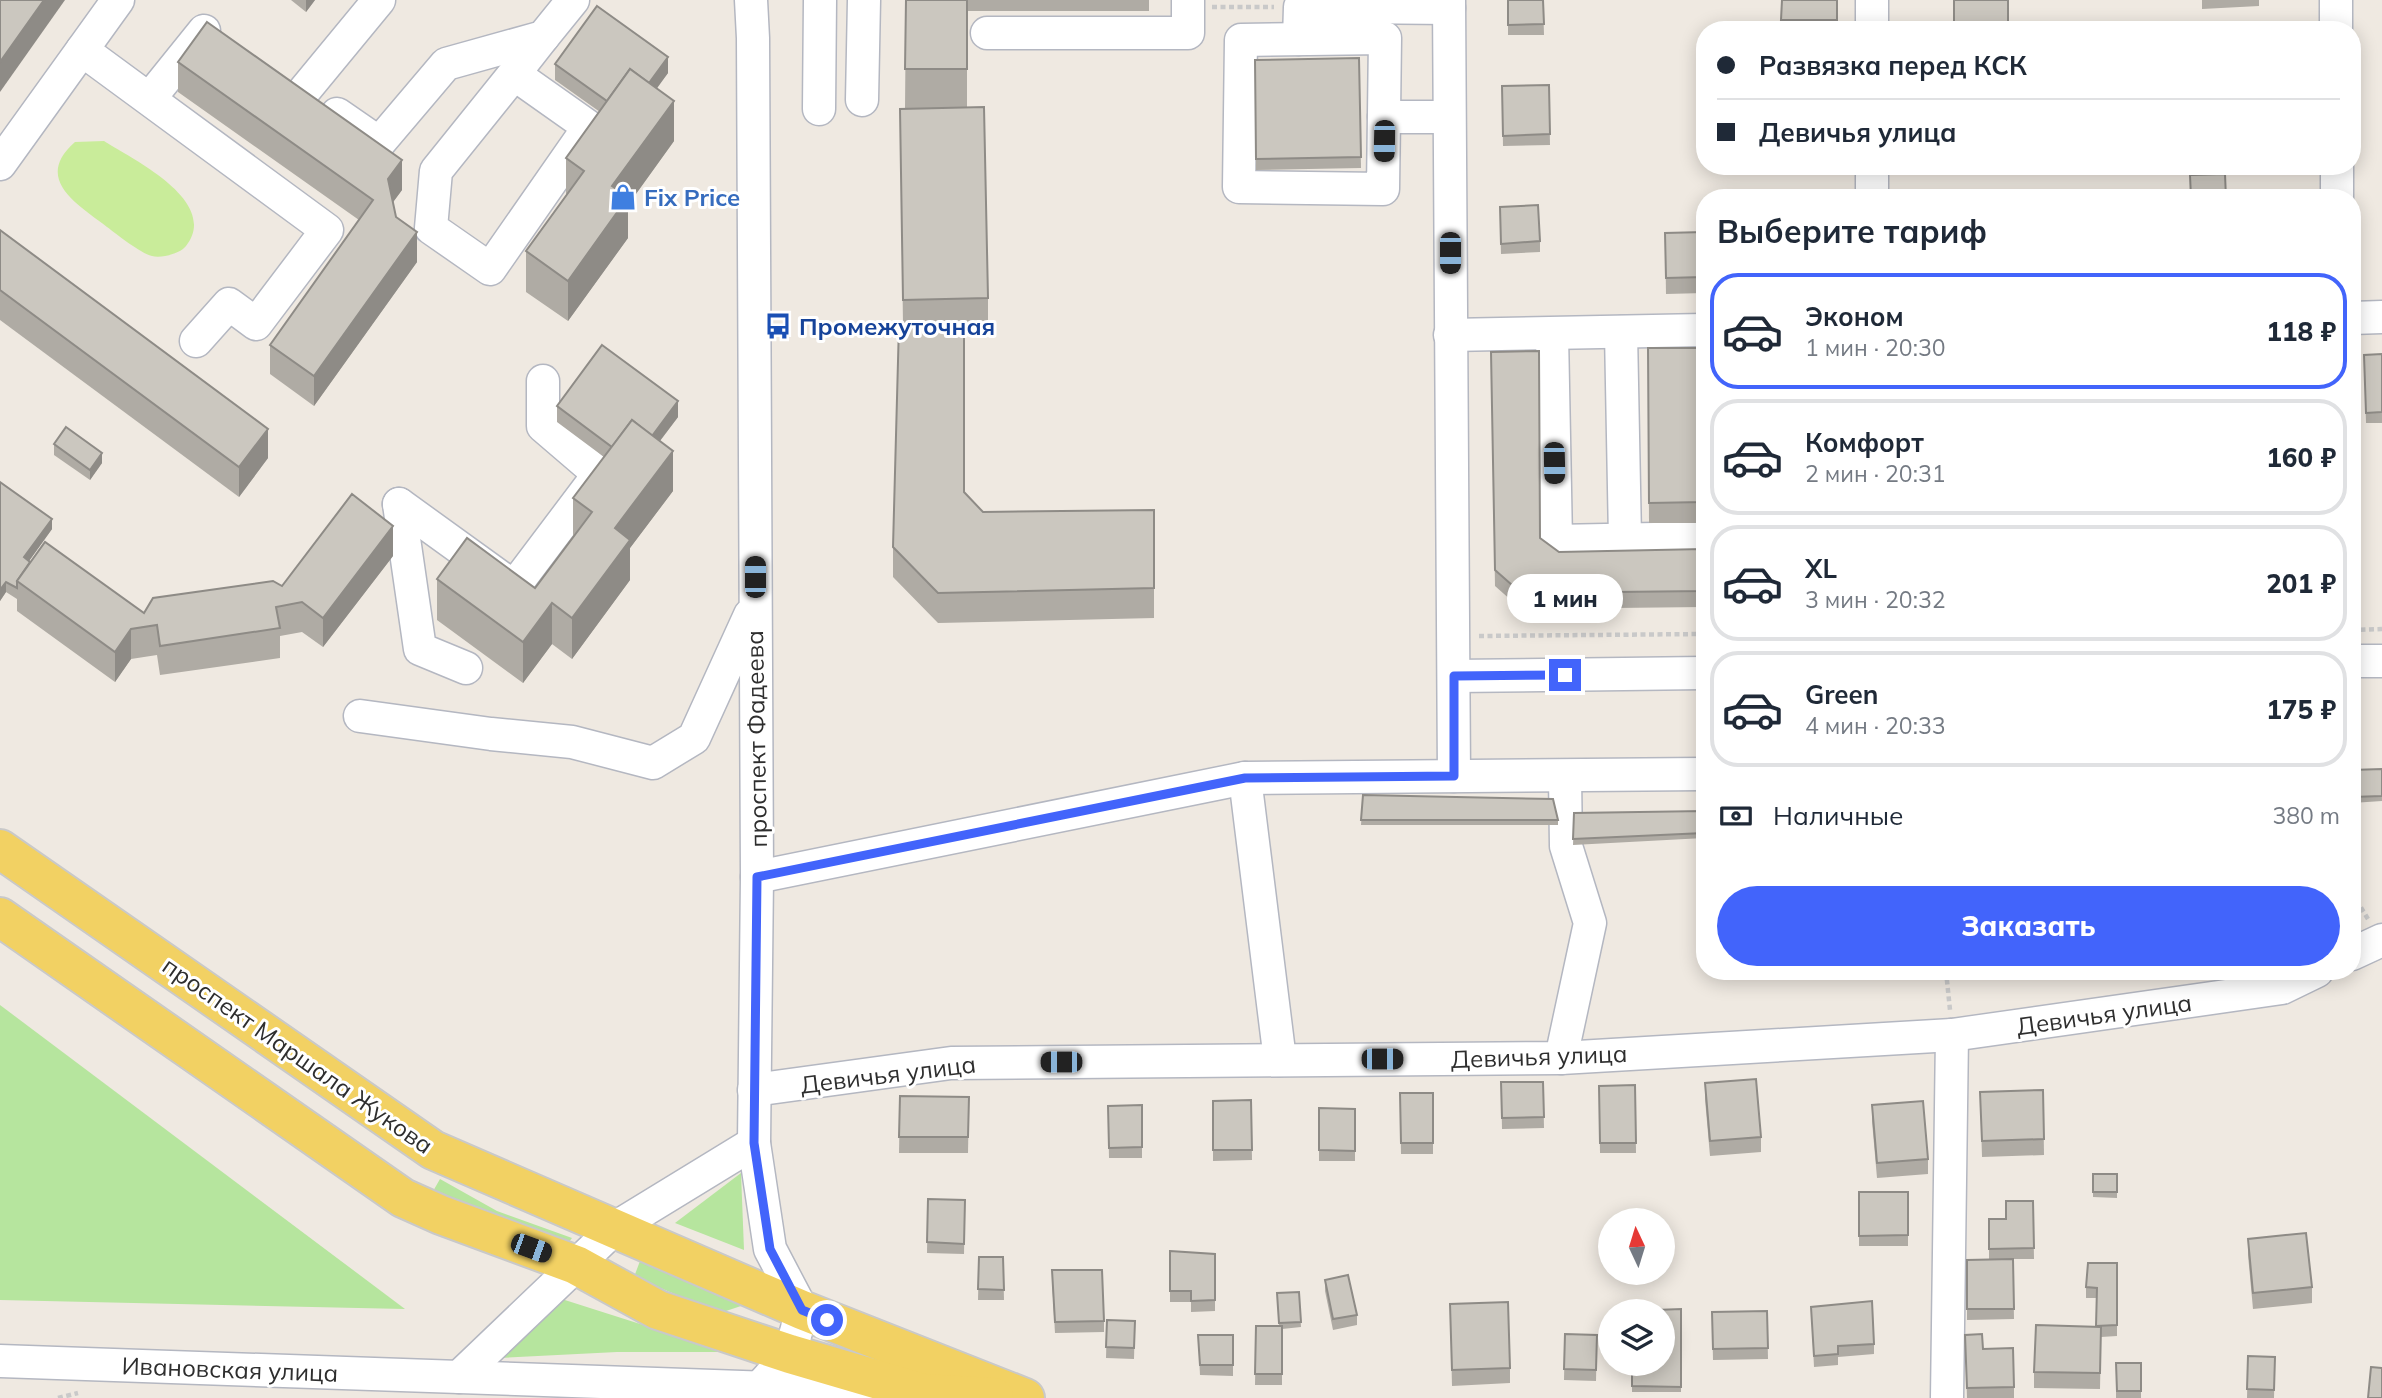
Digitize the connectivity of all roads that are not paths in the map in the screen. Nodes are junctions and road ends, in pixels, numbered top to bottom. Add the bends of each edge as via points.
1 (118, 0) edge
2 (379, 0) edge
3 (751, 0) edge
4 (820, 0) edge
5 (864, 0) edge
6 (1872, 0) edge
7 (2336, 0) edge
8 (563, 3) edge
9 (1200, 3) edge
10 (1348, 4) edge
11 (1449, 4) edge
12 (1872, 21) edge
13 (2336, 21) edge
14 (987, 33) dead end
15 (543, 37) junction
16 (230, 39) edge
17 (1299, 39) junction
18 (82, 50) junction
19 (514, 74) junction
20 (150, 98) junction
21 (862, 100) dead end
22 (819, 108) dead end
23 (1384, 117) junction
24 (1449, 117) junction
25 (0, 164) edge
26 (2382, 317) edge
27 (2361, 318) edge
28 (1696, 331) edge
29 (1621, 332) junction
30 (1552, 334) junction
31 (1450, 335) junction
32 (196, 341) dead end
33 (543, 381) dead end
34 (1696, 538) edge
35 (1625, 539) junction
36 (755, 605) junction
37 (2361, 661) edge
38 (2382, 661) edge
39 (466, 668) dead end
40 (1696, 673) edge
41 (1454, 676) junction
42 (360, 716) dead end
43 (1696, 775) edge
44 (1454, 776) junction
45 (1564, 777) junction
46 (1245, 778) junction
47 (0, 849) edge
48 (757, 877) junction
49 (0, 917) edge
50 (2382, 940) edge
51 (2361, 950) edge
52 (2298, 980) edge
53 (1952, 1035) junction
54 (1561, 1058) junction
55 (1280, 1060) junction
56 (754, 1090) junction
57 (754, 1143) junction
58 (615, 1228) junction
59 (576, 1265) junction
60 (802, 1310) junction
61 (790, 1353) junction
62 (0, 1361) edge
63 (459, 1377) junction
64 (760, 1387) junction
65 (923, 1393) junction
66 (1014, 1398) edge
67 (1025, 1398) edge
68 (1947, 1398) edge

1 - 18 street
2 - 15 street via 293,83 379,144 446,64
3 - 36 street, проспект Фадеева
4 - 22 street
5 - 21 street
6 - 12 street
7 - 13 street
8 - 15 street
9 - 14 street via 1188,33
10 - 11 street
10 - 17 street via 1300,7
11 - 24 street
15 - 19 street
16 - 20 street via 209,24
17 - 23 street via 1385,38
17 - 23 street via 1241,40 1238,187 1383,189
18 - 20 street
18 - 25 street
19 - 19 street via 589,127 490,269 431,228 436,172
20 - 32 street via 327,230 256,324 229,304
23 - 24 street
24 - 31 street
26 - 27 street
28 - 29 street
29 - 30 street
29 - 35 street
30 - 31 street
30 - 35 street via 1556,541
31 - 41 street
33 - 39 street via 543,426 599,474 514,587 399,504 420,649
34 - 35 street
36 - 42 street via 694,737 653,763 572,741
36 - 48 street, проспект Фадеева
37 - 38 street
40 - 41 street
41 - 44 street
43 - 45 street
44 - 45 street
44 - 46 street
45 - 54 street via 1566,846 1590,923
46 - 48 street
46 - 55 street
47 - 58 main road, проспект Маршала Жукова via 433,1150
48 - 56 street, проспект Фадеева
49 - 59 main road via 403,1198
50 - 51 street
52 - 53 street, Девичья улица via 2282,988
53 - 54 street, Девичья улица
53 - 68 street
54 - 55 street, Девичья улица
55 - 56 street, Девичья улица via 951,1063
56 - 57 street, проспект Фадеева
57 - 58 street
57 - 60 street, проспект Фадеева via 770,1249
58 - 59 street
58 - 60 main road, проспект Маршала Жукова
59 - 61 main road via 659,1310
59 - 63 street
60 - 61 street
60 - 67 main road, проспект Маршала Жукова
61 - 64 street
61 - 65 main road
62 - 63 street, Ивановская улица
63 - 64 street, Ивановская улица
64 - 65 street, Ивановская улица
65 - 66 main road

